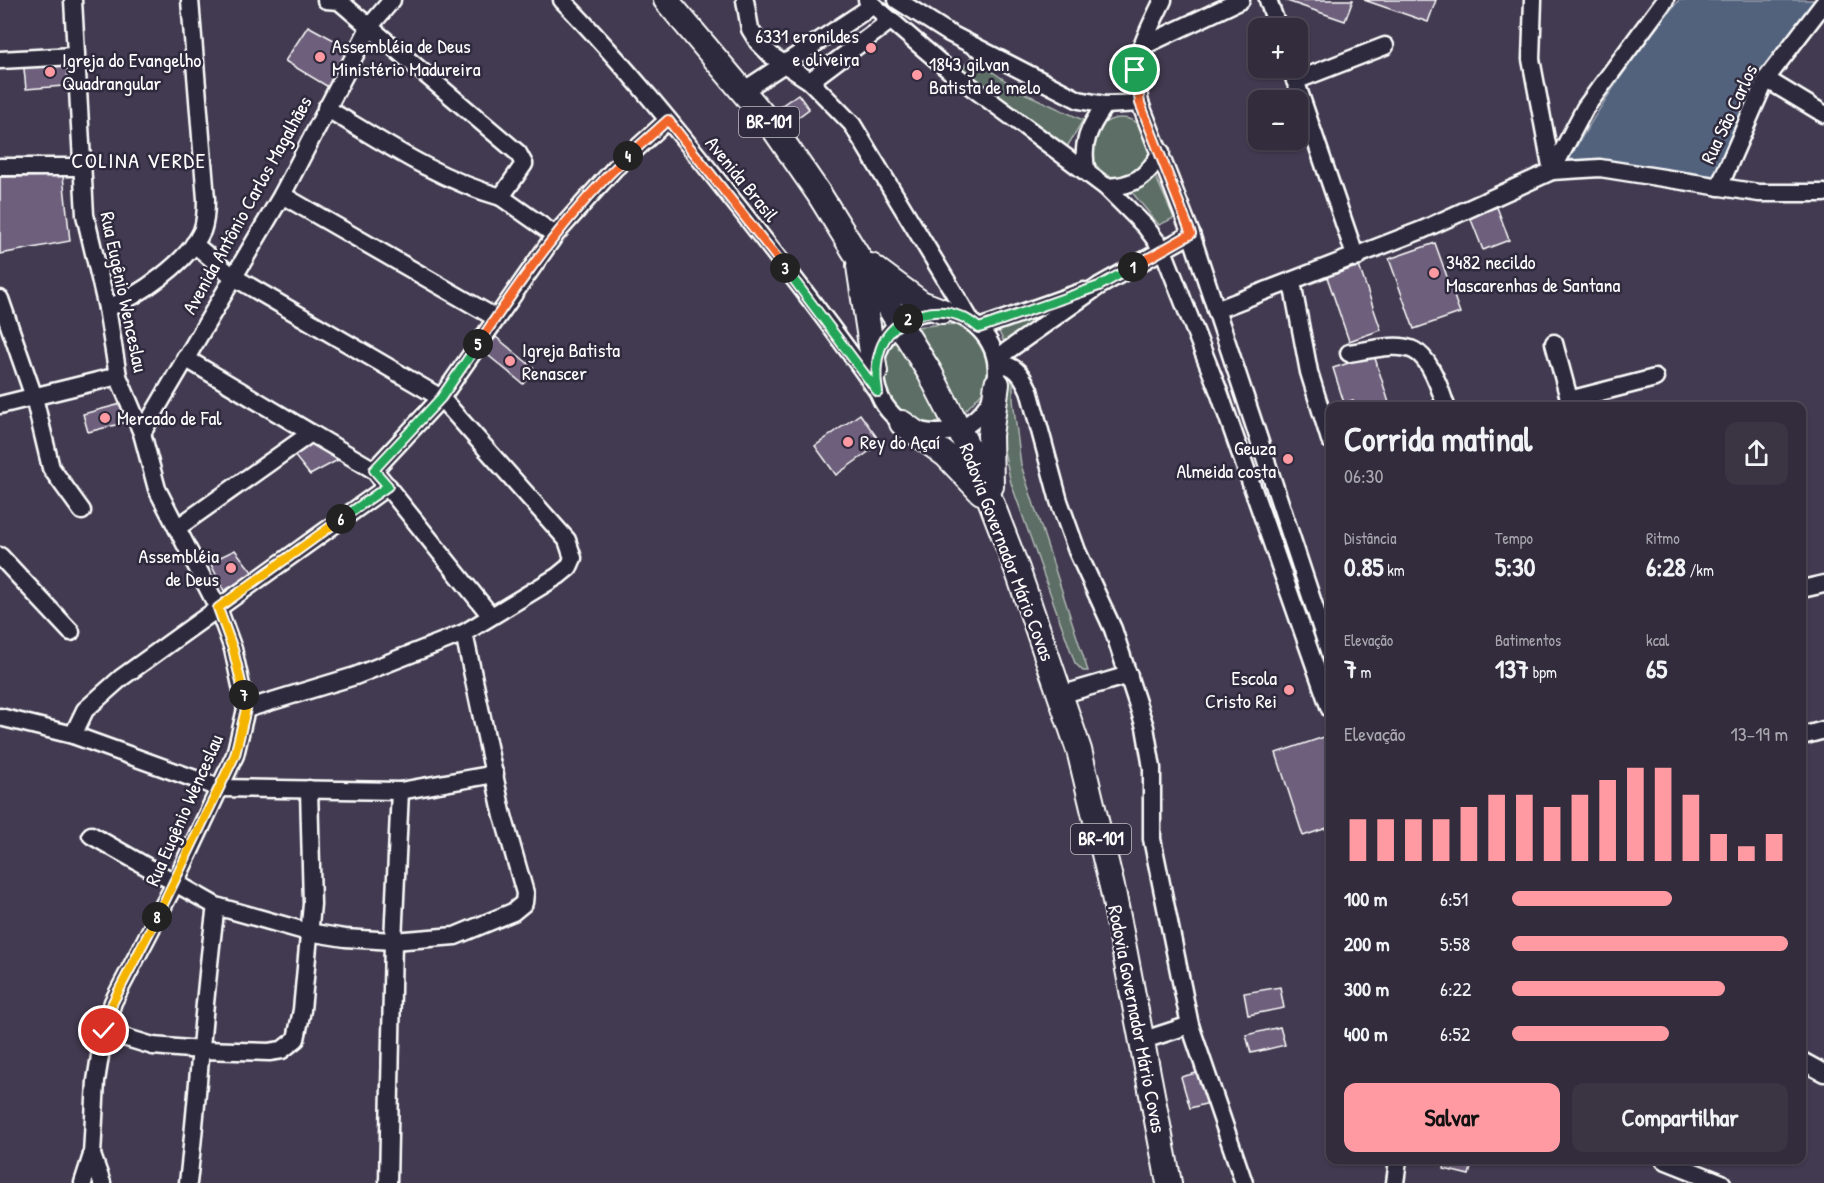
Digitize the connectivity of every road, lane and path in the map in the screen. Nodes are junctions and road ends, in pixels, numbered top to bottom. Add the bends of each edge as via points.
1 (73, 0) edge
2 (190, 0) edge
3 (326, 0) edge
4 (339, 0) edge
5 (392, 0) edge
6 (562, 0) edge
7 (666, 0) edge
8 (745, 0) edge
9 (897, 0) edge
10 (1163, 0) edge
11 (1241, 0) edge
12 (1268, 0) edge
13 (1533, 0) edge
14 (1665, 0) edge
15 (869, 3) edge
16 (1824, 3) edge
17 (1274, 18) edge
18 (891, 21) junction
19 (370, 26) junction
20 (1385, 46) dead end
21 (1141, 47) junction
22 (74, 56) junction
23 (0, 60) edge
24 (784, 63) junction
25 (1308, 69) edge
26 (1294, 78) edge
27 (1766, 79) junction
28 (810, 81) junction
29 (743, 91) junction
30 (1140, 103) junction
31 (1105, 105) junction
32 (326, 108) junction
33 (1824, 114) edge
34 (668, 120) junction
35 (1161, 152) junction
36 (0, 167) edge
37 (81, 167) junction
38 (1552, 171) junction
39 (1087, 172) junction
40 (1106, 187) junction
41 (1719, 188) junction
42 (1824, 193) edge
43 (282, 195) junction
44 (501, 197) junction
45 (1191, 234) junction
46 (555, 235) junction
47 (194, 244) junction
48 (1163, 250) junction
49 (857, 255) junction
50 (1356, 258) junction
51 (232, 276) junction
52 (1292, 282) junction
53 (1099, 286) junction
54 (0, 298) edge
55 (106, 308) junction
56 (1216, 310) junction
57 (942, 311) junction
58 (496, 318) junction
59 (900, 322) junction
60 (975, 324) junction
61 (1554, 343) dead end
62 (1349, 353) dead end
63 (185, 358) junction
64 (997, 368) junction
65 (118, 376) junction
66 (1655, 378) dead end
67 (876, 382) junction
68 (1240, 385) junction
69 (1219, 392) junction
70 (34, 397) junction
71 (441, 398) junction
72 (1444, 402) edge
73 (1570, 402) edge
74 (1573, 402) edge
75 (0, 405) edge
76 (902, 423) junction
77 (1326, 427) edge
78 (960, 429) junction
79 (142, 433) junction
80 (311, 434) junction
81 (374, 470) junction
82 (388, 486) junction
83 (993, 506) junction
84 (82, 511) dead end
85 (177, 528) junction
86 (0, 556) edge
87 (1824, 584) edge
88 (1806, 588) edge
89 (218, 608) junction
90 (1324, 611) edge
91 (491, 616) junction
92 (71, 632) dead end
93 (464, 633) junction
94 (1129, 675) junction
95 (1326, 685) edge
96 (1060, 694) junction
97 (246, 709) junction
98 (0, 717) edge
99 (1824, 730) edge
100 (74, 735) junction
101 (1806, 735) edge
102 (495, 774) junction
103 (220, 788) junction
104 (309, 789) junction
105 (400, 791) junction
106 (91, 835) dead end
107 (175, 883) junction
108 (216, 906) junction
109 (308, 932) junction
110 (393, 941) junction
111 (1190, 1025) junction
112 (104, 1031) junction
113 (1141, 1041) junction
114 (201, 1050) junction
115 (1806, 1063) edge
116 (1824, 1073) edge
117 (92, 1155) junction
118 (1397, 1164) edge
119 (1671, 1164) edge
120 (1695, 1177) edge
121 (83, 1183) edge
122 (102, 1183) edge
123 (188, 1183) edge
124 (388, 1183) edge
125 (1169, 1183) edge
126 (1244, 1183) edge
127 (1395, 1183) edge
128 (1722, 1183) edge

1 - 22 street, Rua Eugênio Wenceslau
2 - 47 street via 206,199 205,219
3 - 4 street
4 - 19 street
5 - 19 street, Avenida Antônio Carlos Magalhães
6 - 34 street, Avenida Brasil
7 - 29 highway, Rodovia Governador Mário Covas / BR-101
8 - 24 street via 750,29 758,42
9 - 31 street via 1026,74 1079,100
10 - 21 street
11 - 21 street
12 - 17 street
13 - 38 street via 1531,59
14 - 38 street via 1585,108
15 - 18 street
15 - 24 street
16 - 27 street, Rua São Carlos
18 - 28 street
18 - 39 street via 950,71
19 - 32 street, Avenida Antônio Carlos Magalhães
19 - 44 street via 518,153 524,164
20 - 25 street
21 - 30 street via 1135,70
22 - 23 street
22 - 37 street, Rua Eugênio Wenceslau
24 - 28 street
24 - 29 street
26 - 50 street
27 - 33 street
27 - 41 street, Rua São Carlos
28 - 60 street via 837,105 865,143
29 - 49 highway, Rodovia Governador Mário Covas / BR-101 via 772,126
30 - 31 street
30 - 35 street
31 - 39 street via 1086,136
32 - 43 street, Avenida Antônio Carlos Magalhães
32 - 44 street via 443,176
34 - 46 street via 595,189
34 - 67 street, Avenida Brasil
35 - 40 street via 1144,178 1124,187
35 - 45 street
36 - 37 street
37 - 55 street, Rua Eugênio Wenceslau via 85,215
38 - 41 street via 1600,168
38 - 50 street
39 - 40 street
40 - 48 street
41 - 42 street via 1789,195
43 - 51 street, Avenida Antônio Carlos Magalhães
43 - 58 street
44 - 46 street
45 - 48 street
45 - 56 street
46 - 58 street
47 - 51 street
47 - 55 street via 144,291
48 - 53 street
48 - 69 street
49 - 57 highway via 921,303
49 - 59 highway, Rodovia Governador Mário Covas / BR-101
49 - 67 highway
50 - 52 street
51 - 63 street, Avenida Antônio Carlos Magalhães
51 - 71 street
52 - 56 street
52 - 77 street via 1309,372
53 - 60 street
53 - 64 street
54 - 70 street
55 - 65 street, Rua Eugênio Wenceslau
56 - 68 street
57 - 59 street via 922,312
57 - 60 street via 958,314
58 - 71 street
59 - 67 street via 886,336 878,353
59 - 78 highway, Rodovia Governador Mário Covas / BR-101
60 - 64 street via 990,342
61 - 73 street
62 - 72 street via 1398,344 1411,348 1429,366
63 - 79 street, Avenida Antônio Carlos Magalhães
63 - 80 street
64 - 78 street via 990,403
64 - 83 highway via 990,435
64 - 94 street via 1014,368 1023,377 1059,501
65 - 70 street
65 - 79 street, Rua Eugênio Wenceslau
66 - 74 street
67 - 76 street, Avenida Brasil via 887,410
68 - 69 street
68 - 90 street
69 - 95 street
70 - 75 street
70 - 84 street via 51,468
71 - 81 street
71 - 91 street via 572,550 569,567 558,576
76 - 78 street via 920,432 940,434
76 - 83 highway via 946,455
78 - 83 highway, Rodovia Governador Mário Covas / BR-101
79 - 85 street, Rua Eugênio Wenceslau via 157,489
80 - 81 street
80 - 85 street
81 - 82 street
82 - 89 street
82 - 91 street
83 - 96 highway, Rodovia Governador Mário Covas / BR-101
85 - 89 street, Rua Eugênio Wenceslau
86 - 92 street
87 - 88 street
89 - 97 street, Rua Eugênio Wenceslau via 233,649
89 - 100 street via 98,697 86,710
91 - 93 street
93 - 97 street via 355,676
93 - 102 street
94 - 96 street
94 - 111 street via 1150,750 1152,839
96 - 113 highway, Rodovia Governador Mário Covas / BR-101 via 1099,828
97 - 103 street, Rua Eugênio Wenceslau via 235,755
98 - 100 street
99 - 101 street
100 - 103 street
102 - 105 street
102 - 110 street via 525,893 524,903 513,912 455,936
103 - 104 street
103 - 107 street, Rua Eugênio Wenceslau
104 - 105 street
104 - 109 street via 312,882
105 - 110 street
106 - 107 street
107 - 108 street
107 - 112 street, Rua Eugênio Wenceslau via 113,1002
108 - 109 street
108 - 114 street
109 - 110 street
109 - 114 street via 296,1039 282,1050 269,1052
110 - 124 street
111 - 113 street
111 - 126 street
112 - 114 street via 153,1046
112 - 117 street, Rua Eugênio Wenceslau via 96,1081
113 - 125 highway, Rodovia Governador Mário Covas / BR-101
114 - 123 street
115 - 116 street
117 - 121 street, Rua Eugênio Wenceslau
117 - 122 street
118 - 127 street
119 - 120 street
120 - 128 street

